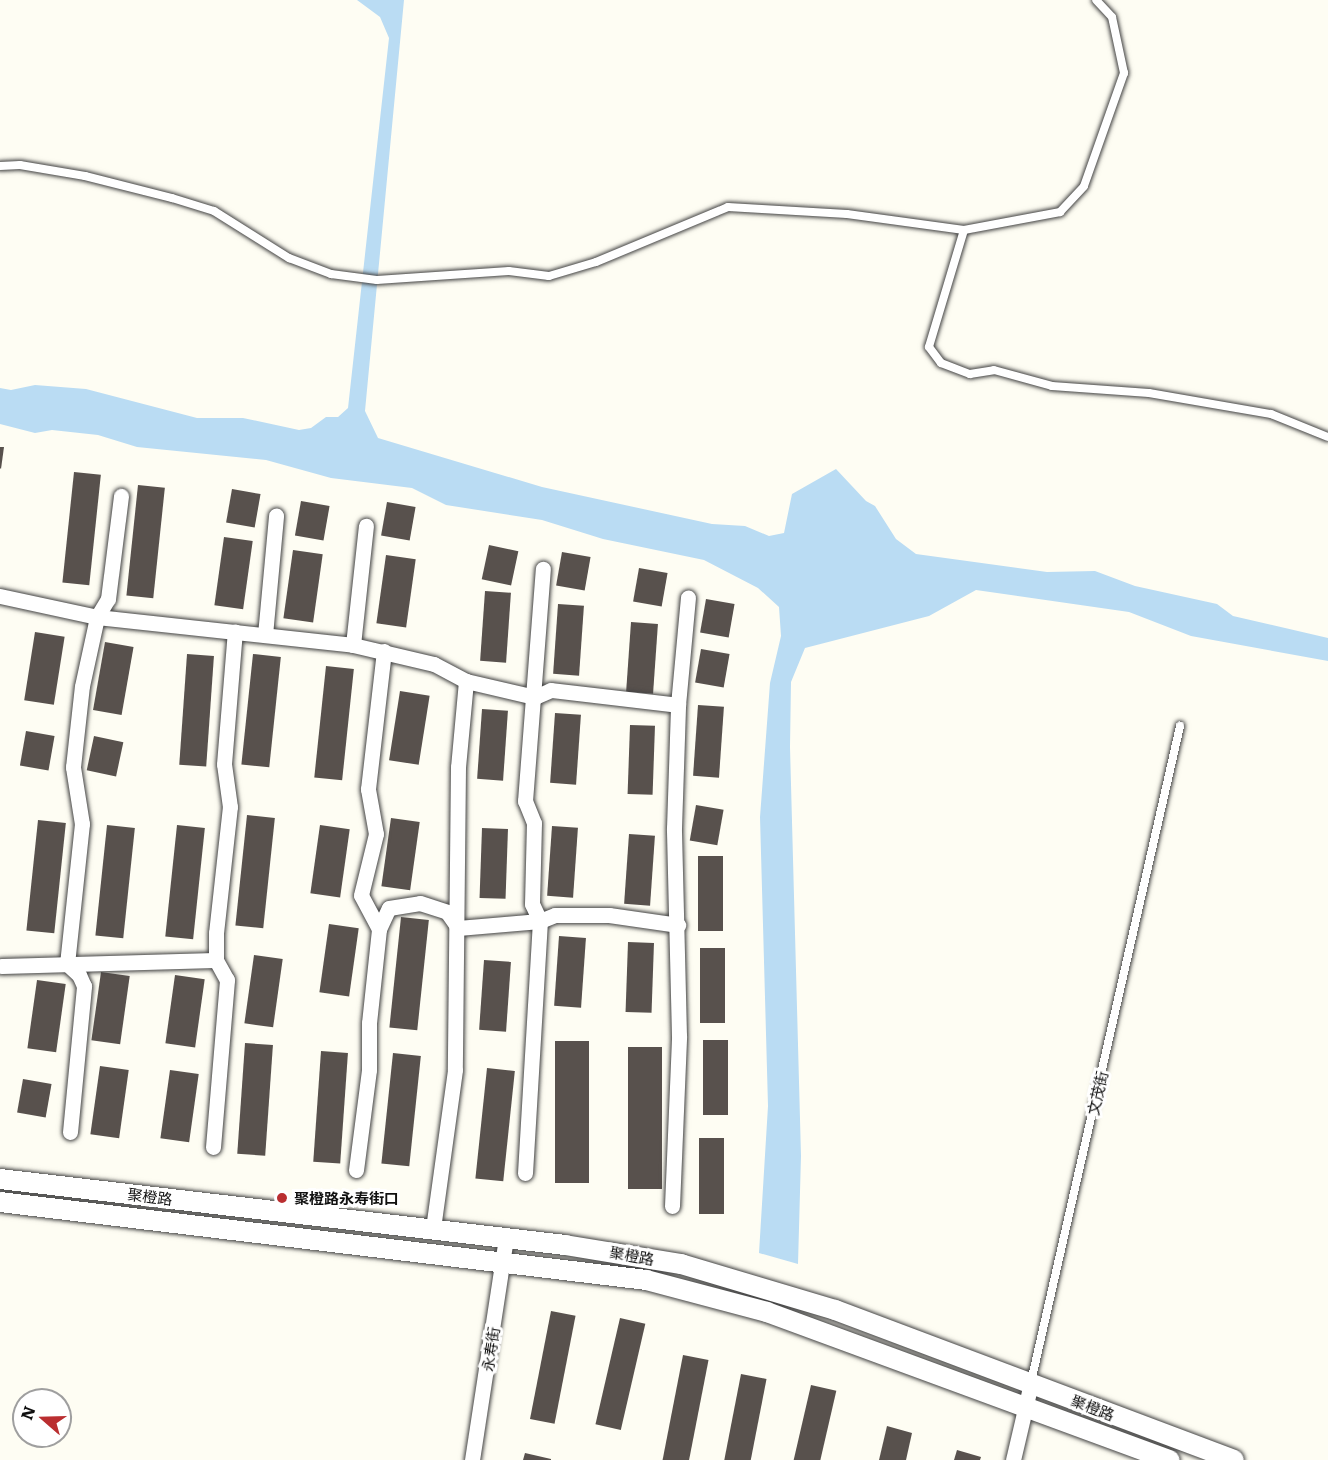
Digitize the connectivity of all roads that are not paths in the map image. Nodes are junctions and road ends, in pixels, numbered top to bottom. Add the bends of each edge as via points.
1 (1096, 0) edge
2 (0, 166) edge
3 (964, 230) junction
4 (1328, 437) edge
5 (121, 496) dead end
6 (276, 516) dead end
7 (366, 526) dead end
8 (543, 569) dead end
9 (0, 596) edge
10 (688, 597) dead end
11 (98, 617) junction
12 (235, 631) junction
13 (265, 635) junction
14 (353, 645) junction
15 (384, 651) junction
16 (466, 681) junction
17 (535, 697) junction
18 (678, 705) junction
19 (1180, 726) dead end
20 (540, 921) junction
21 (678, 925) junction
22 (458, 928) junction
23 (379, 929) junction
24 (216, 960) junction
25 (67, 964) junction
26 (0, 968) edge
27 (70, 1132) dead end
28 (213, 1147) dead end
29 (356, 1170) dead end
30 (525, 1173) dead end
31 (0, 1179) edge
32 (0, 1202) edge
33 (672, 1206) dead end
34 (434, 1229) junction
35 (506, 1238) junction
36 (504, 1260) junction
37 (1031, 1383) junction
38 (1026, 1406) junction
39 (472, 1460) edge
40 (1013, 1460) edge
41 (1170, 1460) edge
42 (1232, 1460) edge

1 - 3 lane via 1112,17 1124,73 1084,186 1060,212
2 - 3 lane via 20,165 85,176 172,198 214,211 289,258 331,274 377,280 509,271 549,276 596,262 728,207 847,213
3 - 4 lane via 928,347 940,363 970,374 994,370 1052,386 1149,393 1271,414
5 - 11 street via 108,599
6 - 13 street
7 - 14 street
8 - 17 street
9 - 11 street
10 - 18 street
11 - 12 street
11 - 25 street via 82,686 73,767 82,824
12 - 13 street
12 - 24 street via 224,764 230,807
13 - 14 street
14 - 15 street
15 - 16 street via 434,664
15 - 23 street via 368,789 376,834 361,895
16 - 17 street
16 - 22 street via 458,767
17 - 18 street via 551,690
17 - 20 street via 525,801 534,823 532,904
18 - 21 street via 674,828
19 - 37 lane, 文茂街
20 - 21 street via 555,915 609,915
20 - 22 street
20 - 30 street
21 - 33 street via 679,1036
22 - 23 street via 447,912 420,903 389,908
22 - 34 street via 455,1070
23 - 29 street via 369,1023 369,1070
24 - 25 street
24 - 28 street via 227,980
25 - 26 street
25 - 27 street via 84,986
31 - 34 street, 聚橙路
32 - 36 street, 聚橙路
34 - 35 street, 聚橙路
35 - 36 street, 永寿街
35 - 37 street, 聚橙路 via 620,1253 719,1274 835,1310
36 - 38 street, 聚橙路 via 646,1280 736,1302
36 - 39 street, 永寿街
37 - 38 street, 文茂街
37 - 42 street, 聚橙路
38 - 40 street, 文茂街
38 - 41 street, 聚橙路

